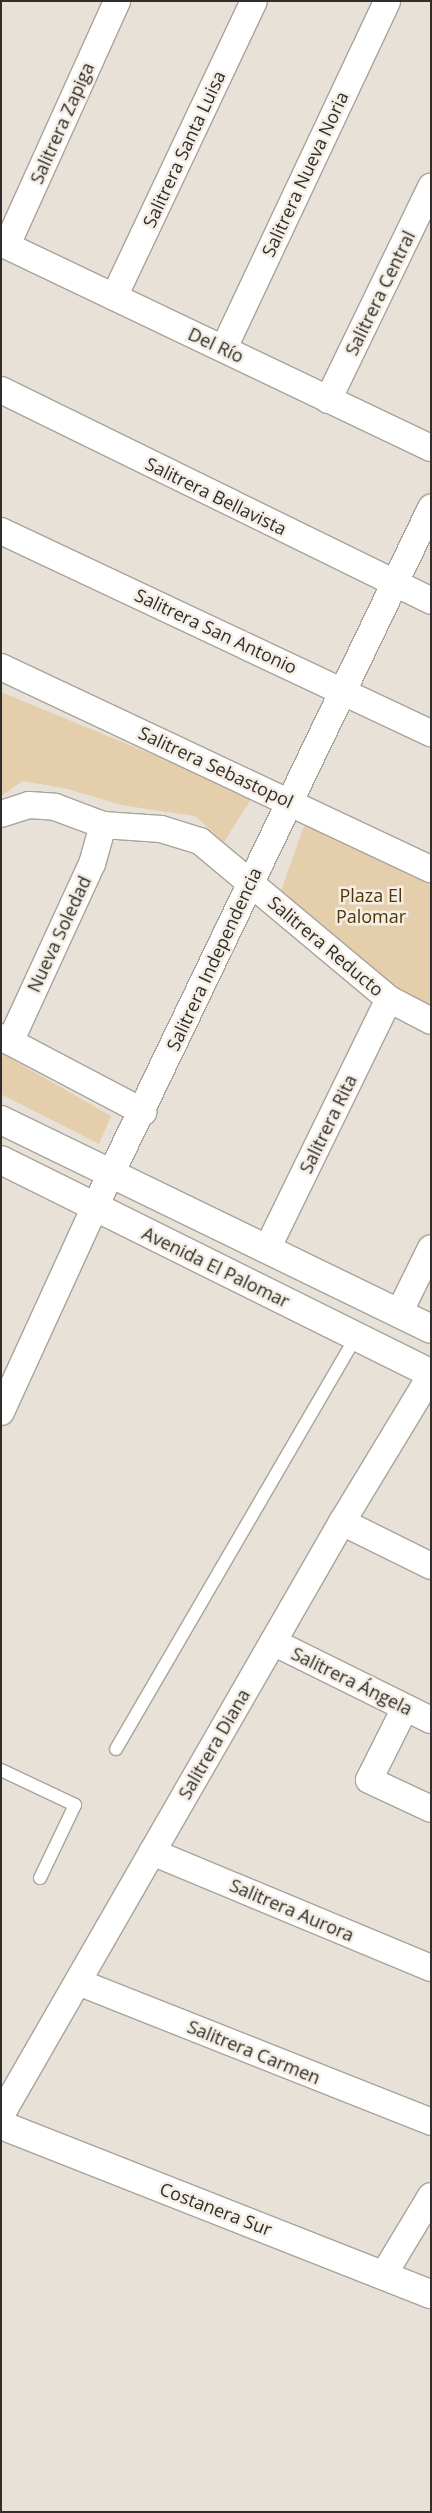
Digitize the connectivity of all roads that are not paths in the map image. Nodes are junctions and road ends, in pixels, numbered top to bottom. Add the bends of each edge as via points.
1 (117, 1) edge
2 (254, 1) edge
3 (387, 1) edge
4 (431, 187) edge
5 (4, 244) edge
6 (114, 297) junction
7 (224, 348) junction
8 (1, 390) edge
9 (328, 400) junction
10 (431, 448) edge
11 (431, 508) edge
12 (1, 531) edge
13 (394, 584) junction
14 (431, 601) edge
15 (1, 667) edge
16 (343, 690) junction
17 (431, 733) edge
18 (290, 802) junction
19 (1, 814) edge
20 (103, 825) junction
21 (431, 869) edge
22 (250, 882) junction
23 (389, 999) junction
24 (431, 1021) edge
25 (6, 1039) edge
26 (142, 1112) junction
27 (1, 1120) edge
28 (1, 1160) edge
29 (112, 1174) junction
30 (95, 1207) junction
31 (431, 1248) edge
32 (267, 1249) junction
33 (399, 1313) junction
34 (431, 1329) edge
35 (356, 1336) junction
36 (431, 1374) edge
37 (1, 1412) edge
38 (342, 1522) junction
39 (431, 1566) edge
40 (273, 1642) junction
41 (405, 1708) junction
42 (431, 1720) edge
43 (116, 1749) dead end
44 (1, 1770) edge
45 (431, 1809) edge
46 (152, 1852) junction
47 (40, 1878) dead end
48 (431, 1968) edge
49 (78, 1982) junction
50 (1, 2114) edge
51 (431, 2122) edge
52 (1, 2125) edge
53 (431, 2196) edge
54 (384, 2274) junction
55 (431, 2294) edge

1 - 5 street, Salitrera Zapiga
2 - 6 street, Salitrera Santa Luisa
3 - 7 street, Salitrera Nueva Noria
4 - 9 street, Salitrera Central
5 - 6 street, Del Río
6 - 7 street, Del Río
7 - 9 street, Del Río
8 - 13 street, Salitrera Bellavista
9 - 10 street, Del Río
11 - 13 street, Salitrera Independencia
12 - 16 street, Salitrera San Antonio
13 - 14 street, Salitrera Bellavista
13 - 16 street, Salitrera Independencia
15 - 18 street, Salitrera Sebastopol
16 - 17 street, Salitrera San Antonio
16 - 18 street, Salitrera Independencia
18 - 21 street, Salitrera Sebastopol
18 - 22 street, Salitrera Independencia
19 - 20 street, Salitrera Reducto via 29,805 55,806
20 - 22 street, Salitrera Reducto via 161,829 200,841
20 - 25 street, Nueva Soledad via 92,864
22 - 23 street, Salitrera Reducto
22 - 26 street, Salitrera Independencia
23 - 24 street, Salitrera Reducto
23 - 32 street, Salitrera Rita
25 - 26 street
26 - 29 street, Salitrera Independencia
27 - 29 street
28 - 30 street, Avenida El Palomar
29 - 30 street, Salitrera Independencia
29 - 32 street
30 - 35 street, Avenida El Palomar
30 - 37 street, Salitrera Independencia
31 - 33 street
32 - 33 street
33 - 34 street
35 - 36 street, Avenida El Palomar
35 - 43 lane
36 - 38 street, Salitrera Diana
38 - 39 street
38 - 40 street, Salitrera Diana
40 - 41 street, Salitrera Ángela
40 - 46 street, Salitrera Diana
41 - 42 street, Salitrera Ángela
41 - 45 street via 369,1780
44 - 47 lane via 75,1805
46 - 48 street, Salitrera Aurora
46 - 49 street, Salitrera Diana
49 - 50 street, Salitrera Diana
49 - 51 street, Salitrera Carmen
52 - 54 street, Costanera Sur
53 - 54 street
54 - 55 street, Costanera Sur

